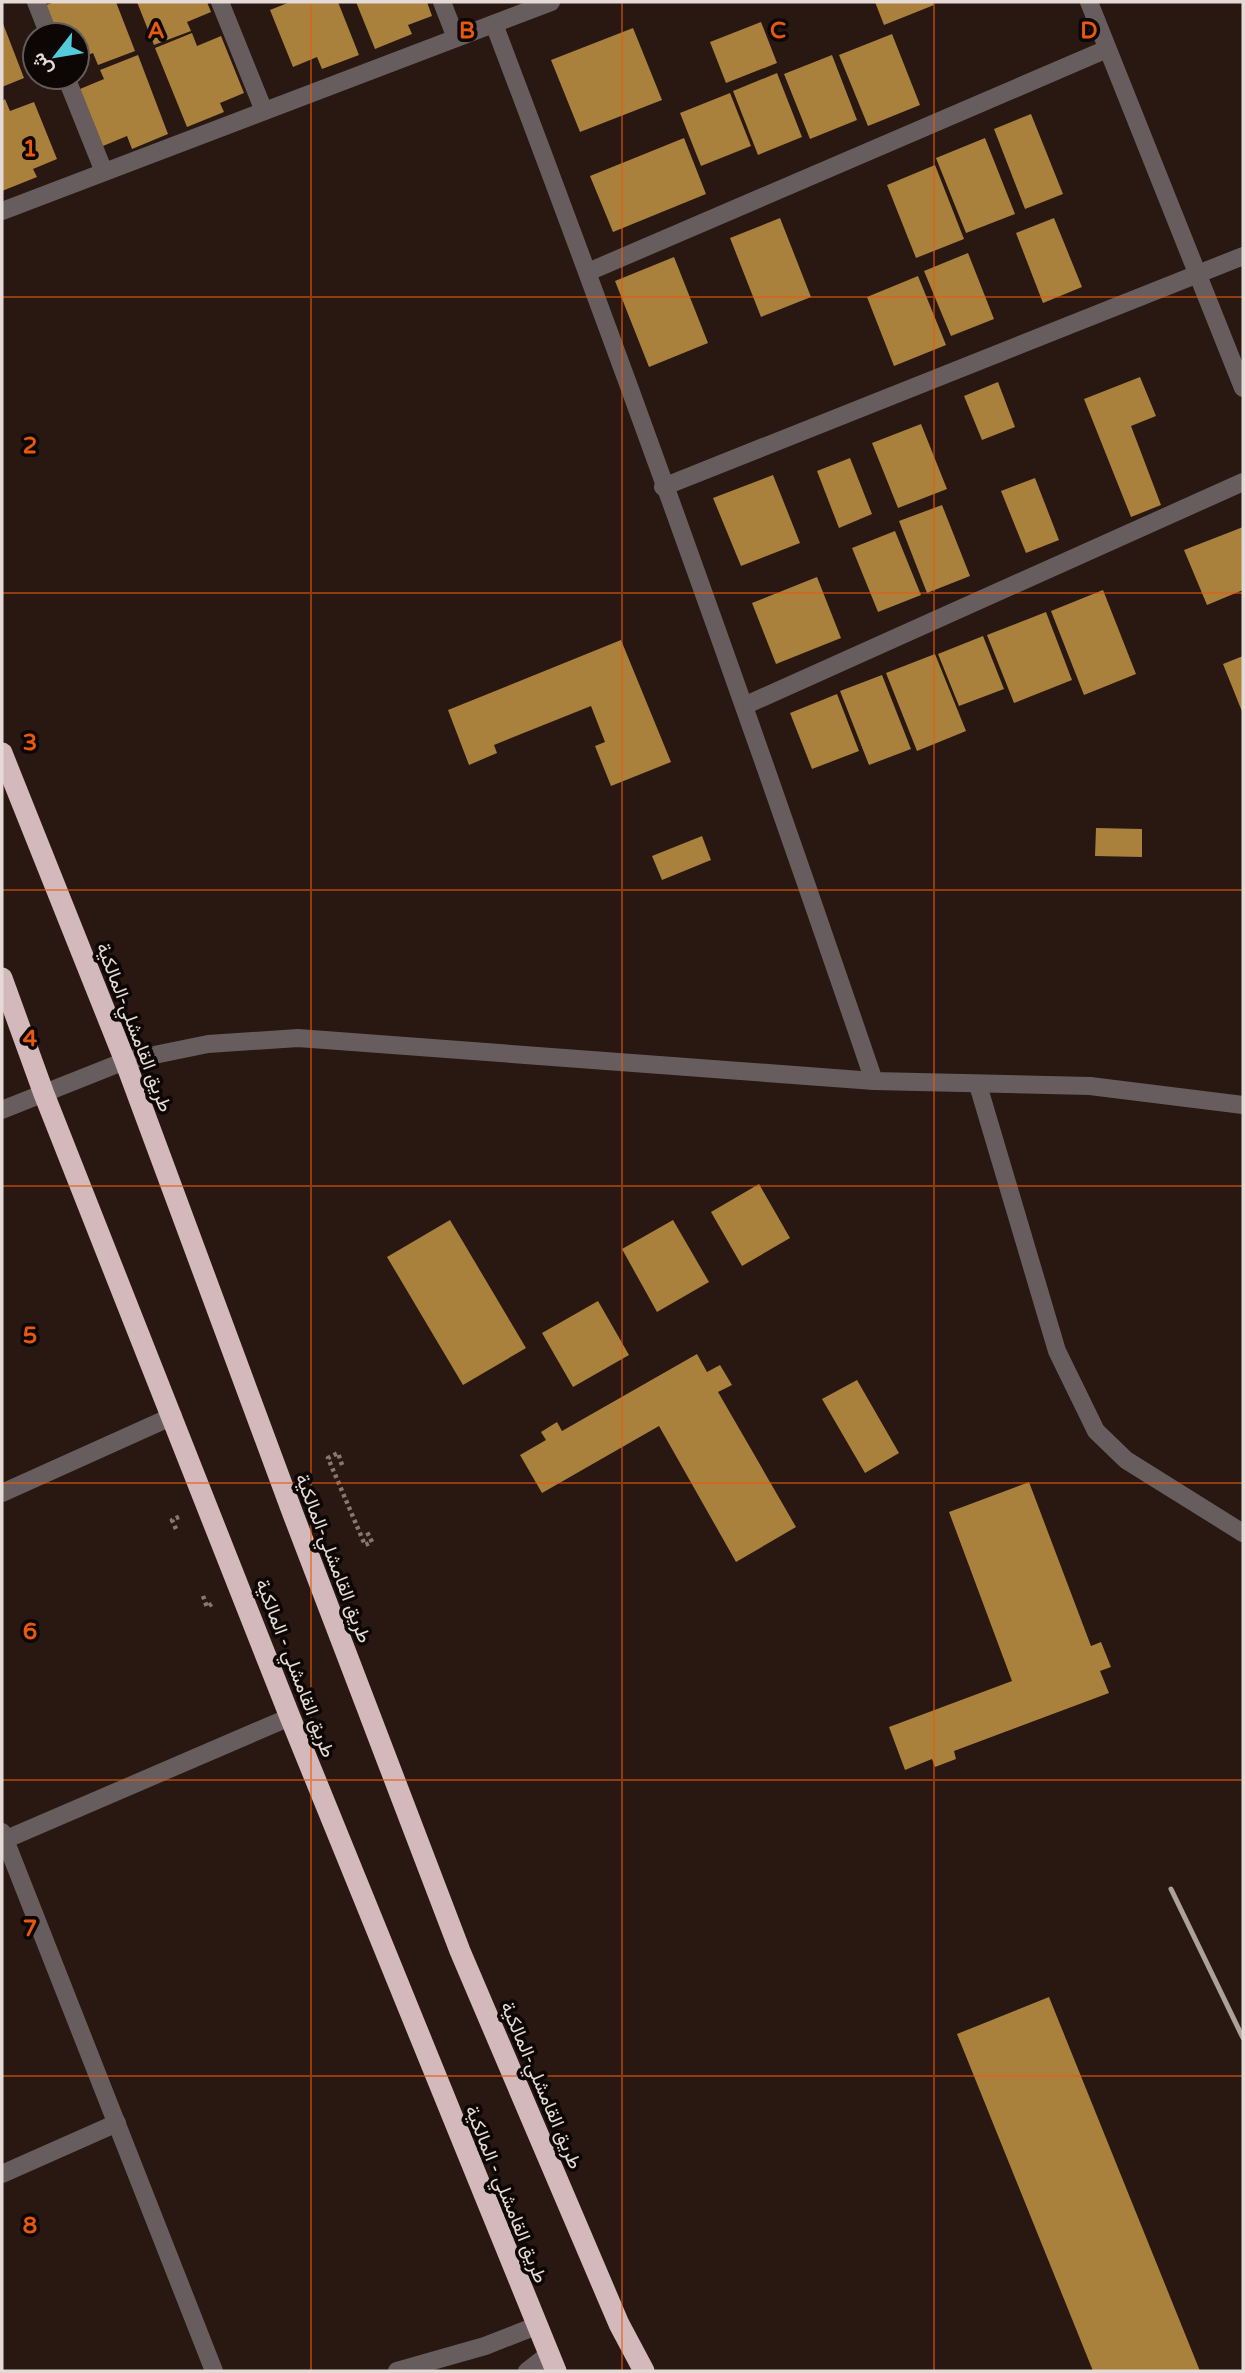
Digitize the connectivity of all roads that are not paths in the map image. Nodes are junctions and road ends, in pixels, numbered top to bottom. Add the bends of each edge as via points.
1 (36, 2) edge
2 (220, 2) edge
3 (442, 2) edge
4 (551, 2) edge
5 (1089, 2) edge
6 (43, 21) edge
7 (494, 24) junction
8 (456, 38) junction
9 (1107, 49) junction
10 (72, 91) edge
11 (264, 111) junction
12 (104, 172) junction
13 (2, 211) edge
14 (1243, 256) edge
15 (588, 272) junction
16 (1196, 277) junction
17 (1243, 388) edge
18 (1243, 482) edge
19 (663, 487) junction
20 (746, 705) junction
21 (2, 754) edge
22 (2, 978) edge
23 (125, 1061) junction
24 (873, 1081) junction
25 (978, 1085) junction
26 (44, 1094) junction
27 (1243, 1105) edge
28 (2, 1110) edge
29 (173, 1416) junction
30 (2, 1493) edge
31 (1243, 1533) edge
32 (290, 1717) junction
33 (3, 1838) edge
34 (117, 2123) junction
35 (2, 2174) edge
36 (536, 2326) junction
37 (553, 2363) edge
38 (215, 2371) edge
39 (397, 2371) edge
40 (527, 2371) edge
41 (644, 2371) edge

1 - 6 street
2 - 11 street
3 - 8 street
4 - 7 street
5 - 9 street
7 - 8 street
7 - 15 street
8 - 11 street
9 - 15 street
9 - 16 street
10 - 12 street
11 - 12 street
12 - 13 street
14 - 16 street
15 - 19 street
16 - 17 street
16 - 19 street
18 - 20 street
19 - 20 street
20 - 24 street
21 - 23 highway, طريق القامشلي-المالكية
22 - 26 highway, طريق القامشلي - المالكية
23 - 24 street via 208,1044 298,1038
23 - 26 street
23 - 41 highway, طريق القامشلي-المالكية via 455,1938 619,2324
24 - 25 street
25 - 27 street via 1090,1086
25 - 31 street via 1057,1350 1096,1431 1126,1460
26 - 28 street
26 - 29 highway, طريق القامشلي - المالكية
29 - 30 street
29 - 32 highway, طريق القامشلي - المالكية
32 - 33 street
32 - 36 highway, طريق القامشلي - المالكية
33 - 34 street
34 - 35 street
34 - 38 street
36 - 37 highway, طريق القامشلي - المالكية
36 - 39 street
37 - 40 street

